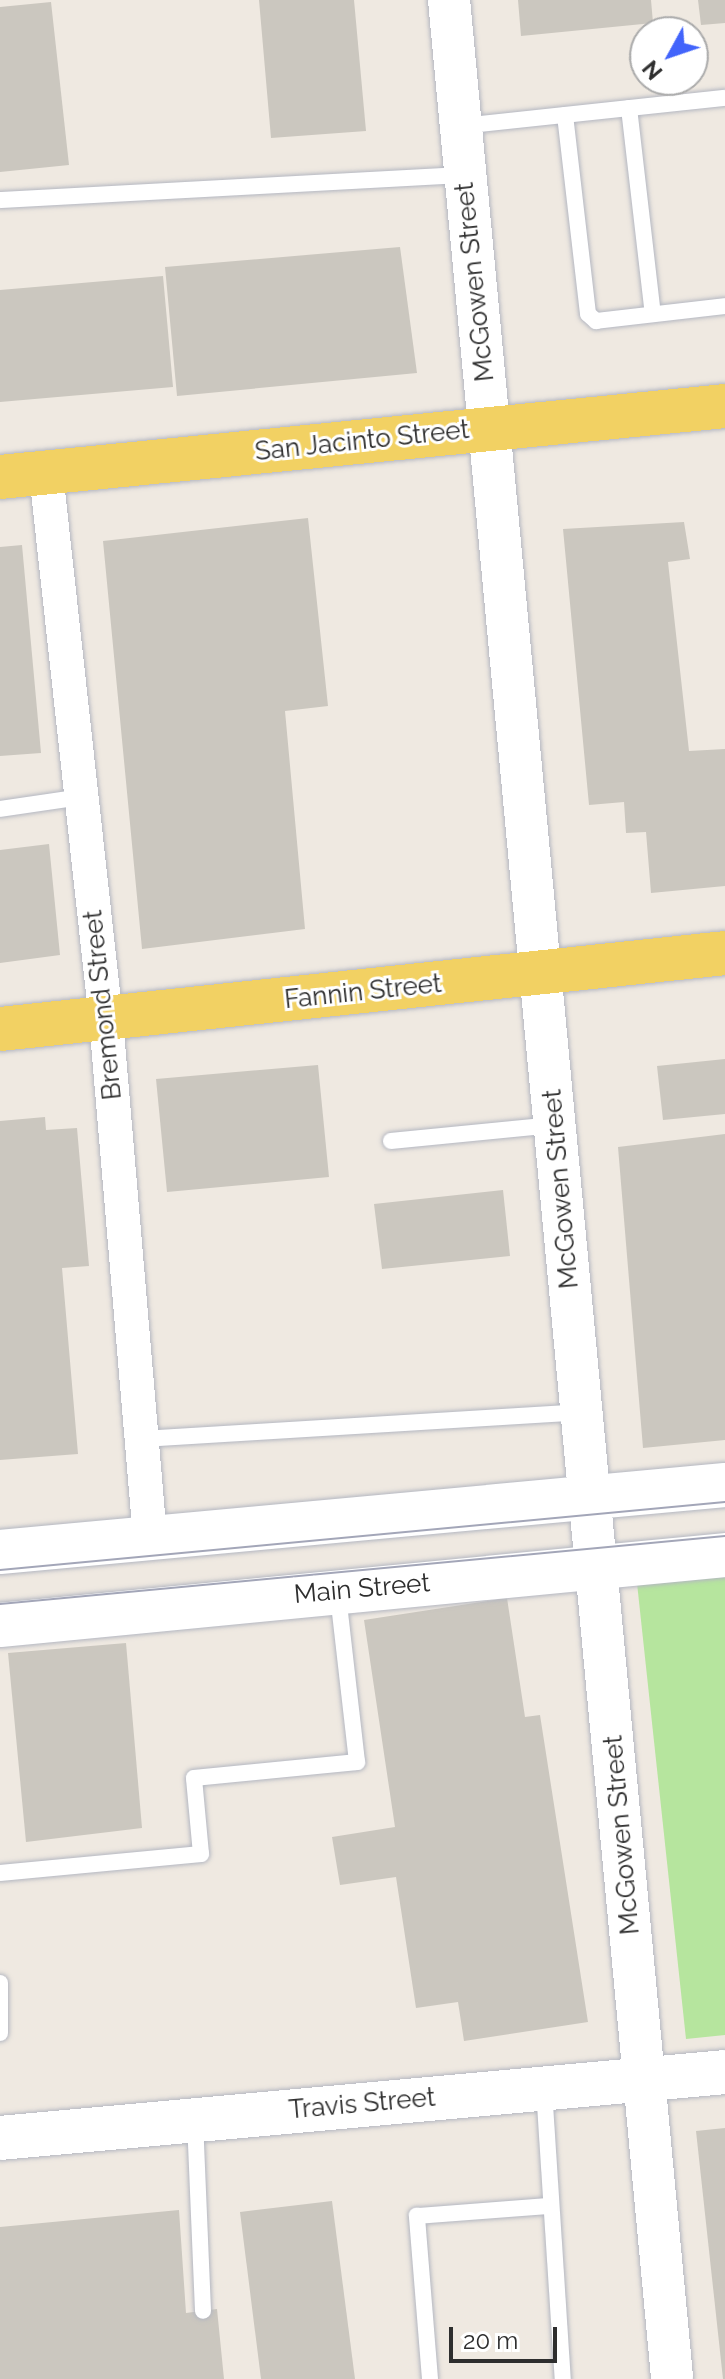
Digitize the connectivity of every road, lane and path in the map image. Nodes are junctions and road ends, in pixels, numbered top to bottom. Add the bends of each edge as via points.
1 (449, 0) edge
2 (725, 98) edge
3 (629, 108) junction
4 (565, 115) junction
5 (461, 126) junction
6 (465, 175) junction
7 (0, 200) edge
8 (725, 306) edge
9 (653, 314) junction
10 (725, 406) edge
11 (489, 428) junction
12 (46, 473) junction
13 (0, 477) edge
14 (81, 797) junction
15 (0, 809) edge
16 (725, 953) edge
17 (540, 973) junction
18 (106, 1020) junction
19 (0, 1029) edge
20 (555, 1125) junction
21 (391, 1141) dead end
22 (582, 1412) junction
23 (142, 1439) junction
24 (725, 1485) edge
25 (590, 1498) junction
26 (150, 1538) junction
27 (0, 1552) edge
28 (725, 1555) edge
29 (596, 1567) junction
30 (338, 1590) junction
31 (0, 1625) edge
32 (0, 1873) edge
33 (0, 1983) edge
34 (0, 2033) edge
35 (725, 2072) edge
36 (644, 2078) junction
37 (544, 2087) junction
38 (195, 2119) junction
39 (0, 2138) edge
40 (547, 2206) junction
41 (203, 2311) dead end
42 (430, 2379) edge
43 (563, 2379) edge
44 (672, 2379) edge

1 - 5 street, McGowen Street
2 - 3 lane
3 - 4 lane
3 - 9 lane
4 - 5 lane
4 - 9 lane via 588,314 596,321
5 - 6 street, McGowen Street
6 - 7 lane
6 - 11 street, McGowen Street
8 - 9 lane
10 - 11 main road, San Jacinto Street
11 - 12 main road, San Jacinto Street
11 - 17 street, McGowen Street
12 - 13 main road, San Jacinto Street
12 - 14 street, Bremond Street
14 - 15 lane
14 - 18 street, Bremond Street
16 - 17 main road, Fannin Street
17 - 18 main road, Fannin Street
17 - 20 street, McGowen Street
18 - 19 main road, Fannin Street
18 - 23 street, Bremond Street
20 - 21 lane
20 - 22 street, McGowen Street
22 - 23 lane
22 - 25 street, McGowen Street
23 - 26 street, Bremond Street
24 - 25 main road
25 - 26 main road
25 - 29 street, McGowen Street
26 - 27 main road
28 - 29 main road, Main Street
29 - 30 main road, Main Street
29 - 36 street, McGowen Street
30 - 31 main road, Main Street
30 - 32 lane via 357,1762 194,1778 201,1854
33 - 34 lane
35 - 36 main road, Travis Street
36 - 37 main road, Travis Street
36 - 44 street, McGowen Street
37 - 38 main road, Travis Street
37 - 40 lane
38 - 39 main road, Travis Street
38 - 41 lane
40 - 42 lane via 417,2216
40 - 43 lane

